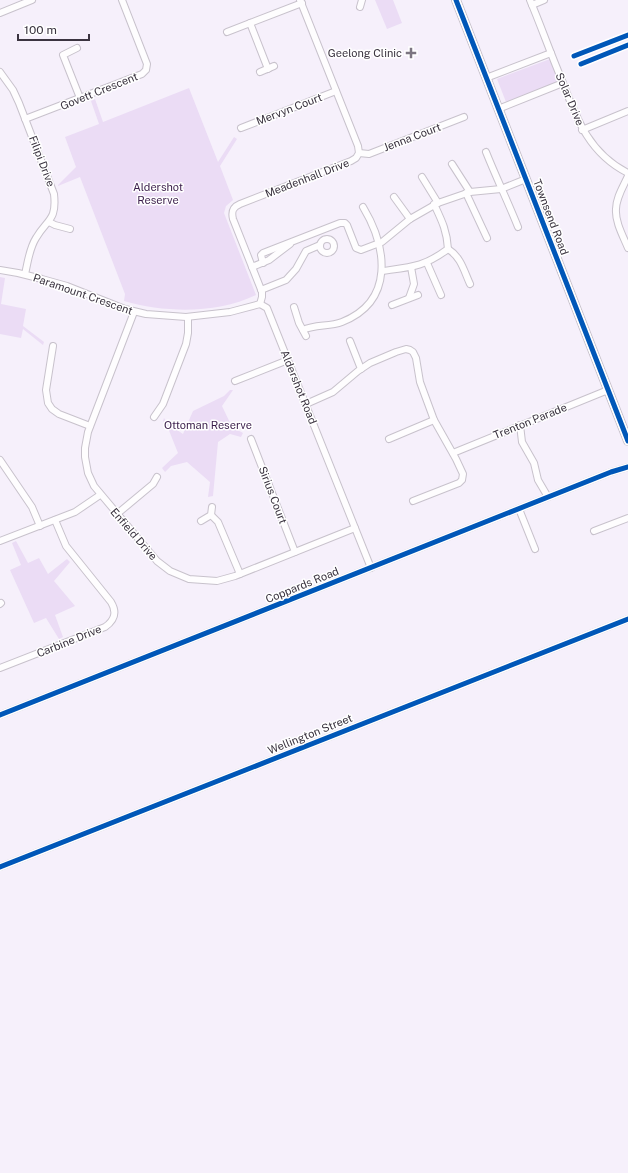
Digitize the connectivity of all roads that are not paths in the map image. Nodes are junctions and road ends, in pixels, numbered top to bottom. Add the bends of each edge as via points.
1 (32, 0) edge
2 (122, 0) edge
3 (362, 0) edge
4 (456, 0) edge
5 (544, 0) edge
6 (301, 1) edge
7 (531, 2) edge
8 (360, 7) dead end
9 (0, 13) edge
10 (250, 23) junction
11 (227, 32) dead end
12 (77, 48) dead end
13 (551, 53) junction
14 (0, 72) edge
15 (260, 72) dead end
16 (486, 78) junction
17 (563, 83) junction
18 (336, 91) junction
19 (80, 98) junction
20 (498, 109) junction
21 (628, 112) edge
22 (464, 116) dead end
23 (25, 120) junction
24 (241, 128) dead end
25 (582, 130) junction
26 (486, 152) dead end
27 (359, 153) junction
28 (452, 164) dead end
29 (628, 175) edge
30 (422, 177) dead end
31 (526, 179) junction
32 (501, 189) junction
33 (468, 192) junction
34 (394, 197) dead end
35 (436, 204) junction
36 (363, 207) dead end
37 (410, 219) junction
38 (49, 222) junction
39 (518, 227) dead end
40 (70, 229) dead end
41 (486, 238) dead end
42 (379, 244) junction
43 (320, 245) dead end
44 (628, 248) edge
45 (448, 249) junction
46 (278, 250) junction
47 (263, 263) junction
48 (427, 263) junction
49 (252, 267) junction
50 (411, 267) junction
51 (0, 270) edge
52 (382, 271) junction
53 (25, 274) junction
54 (470, 284) dead end
55 (261, 290) junction
56 (418, 295) dead end
57 (440, 295) dead end
58 (409, 298) junction
59 (260, 304) junction
60 (392, 305) dead end
61 (294, 307) dead end
62 (134, 312) junction
63 (188, 317) junction
64 (303, 330) junction
65 (306, 336) dead end
66 (350, 341) dead end
67 (53, 346) dead end
68 (288, 360) junction
69 (361, 369) junction
70 (235, 381) dead end
71 (608, 390) junction
72 (306, 404) junction
73 (154, 417) dead end
74 (434, 420) junction
75 (520, 425) junction
76 (90, 426) junction
77 (251, 439) dead end
78 (389, 439) dead end
79 (628, 441) edge
80 (453, 453) junction
81 (0, 460) edge
82 (628, 463) edge
83 (628, 467) edge
84 (611, 472) junction
85 (157, 477) dead end
86 (100, 495) junction
87 (548, 497) junction
88 (413, 501) dead end
89 (212, 507) dead end
90 (519, 509) junction
91 (117, 514) junction
92 (211, 515) junction
93 (628, 518) edge
94 (55, 520) junction
95 (201, 521) dead end
96 (40, 526) junction
97 (355, 528) junction
98 (594, 531) dead end
99 (0, 541) edge
100 (534, 549) dead end
101 (295, 552) junction
102 (371, 568) junction
103 (240, 574) junction
104 (628, 618) edge
105 (0, 668) edge
106 (0, 715) edge
107 (0, 868) edge

1 - 9 street
2 - 19 street, Govett Crescent via 147,64 146,70 142,74
3 - 8 street
4 - 16 main road, Townsend Road
5 - 7 street
6 - 10 street
6 - 18 street, Meadenhall Drive
7 - 13 street, Solar Drive
10 - 11 street
10 - 15 street via 271,68
12 - 19 street via 63,55
13 - 16 street
13 - 17 street, Solar Drive
14 - 23 street, Filipi Drive via 13,90
16 - 20 main road, Townsend Road
17 - 20 street
17 - 25 street, Solar Drive
18 - 24 street, Mervyn Court
18 - 27 street, Meadenhall Drive
19 - 23 street, Govett Crescent
20 - 31 main road, Townsend Road
21 - 25 street
22 - 27 street, Jenna Court via 369,154
23 - 38 street, Filipi Drive via 54,194 54,210
25 - 29 street, Solar Drive via 605,158
26 - 32 street
27 - 49 street, Meadenhall Drive via 351,161 233,209 233,219
28 - 33 street
29 - 44 street via 616,210
30 - 35 street
31 - 32 street
31 - 71 main road, Townsend Road
32 - 33 street
32 - 39 street
33 - 35 street
33 - 41 street
34 - 37 street
35 - 37 street
35 - 45 street via 446,230
36 - 42 street
37 - 42 street
38 - 40 street
38 - 53 street, Filipi Drive via 35,238
42 - 46 street via 358,250 348,227 343,222
42 - 52 street
43 - 55 street via 306,252 286,280
45 - 48 street
45 - 54 street via 456,254
46 - 47 street
46 - 47 street via 262,254
47 - 49 street
48 - 50 street
48 - 57 street
49 - 55 street
50 - 52 street
50 - 58 street via 414,284
51 - 53 street, Paramount Crescent
52 - 64 street via 377,291 360,312 340,323 313,326
53 - 62 street, Paramount Crescent via 67,286
55 - 59 street
56 - 58 street
58 - 60 street
59 - 63 street, Paramount Crescent via 230,312
59 - 68 street, Aldershot Road via 269,312
61 - 64 street
62 - 63 street, Paramount Crescent
62 - 76 street, Enfield Drive
63 - 73 street via 186,344 163,404
64 - 65 street
66 - 69 street
67 - 76 street via 46,390 48,403 59,414
68 - 70 street
68 - 72 street, Aldershot Road
69 - 72 street via 333,392
69 - 74 street via 396,352 406,349 413,352 424,395
71 - 75 street, Trenton Parade
71 - 79 main road, Townsend Road
72 - 97 street, Aldershot Road
74 - 78 street
74 - 80 street
75 - 80 street, Trenton Parade
75 - 87 street via 522,442
76 - 86 street, Enfield Drive via 85,457 91,480
77 - 101 street, Sirius Court
80 - 88 street via 463,474 462,480
81 - 96 street via 32,507
82 - 84 street, Coppards Road
83 - 84 street, Coppards Road
84 - 87 street, Coppards Road
85 - 91 street via 153,484
86 - 91 street, Enfield Drive
86 - 94 street via 75,512
87 - 90 street, Coppards Road
89 - 92 street
90 - 100 street
90 - 102 street, Coppards Road
91 - 103 street, Enfield Drive via 157,561 179,576 217,581
92 - 95 street
92 - 103 street via 218,522
93 - 98 street
94 - 96 street
94 - 105 street, Carbine Drive via 66,546 111,602 115,616 105,627
96 - 99 street
97 - 101 street, Enfield Drive
97 - 102 street, Aldershot Road
101 - 103 street, Enfield Drive
102 - 106 street, Coppards Road
104 - 107 street, Wellington Street

